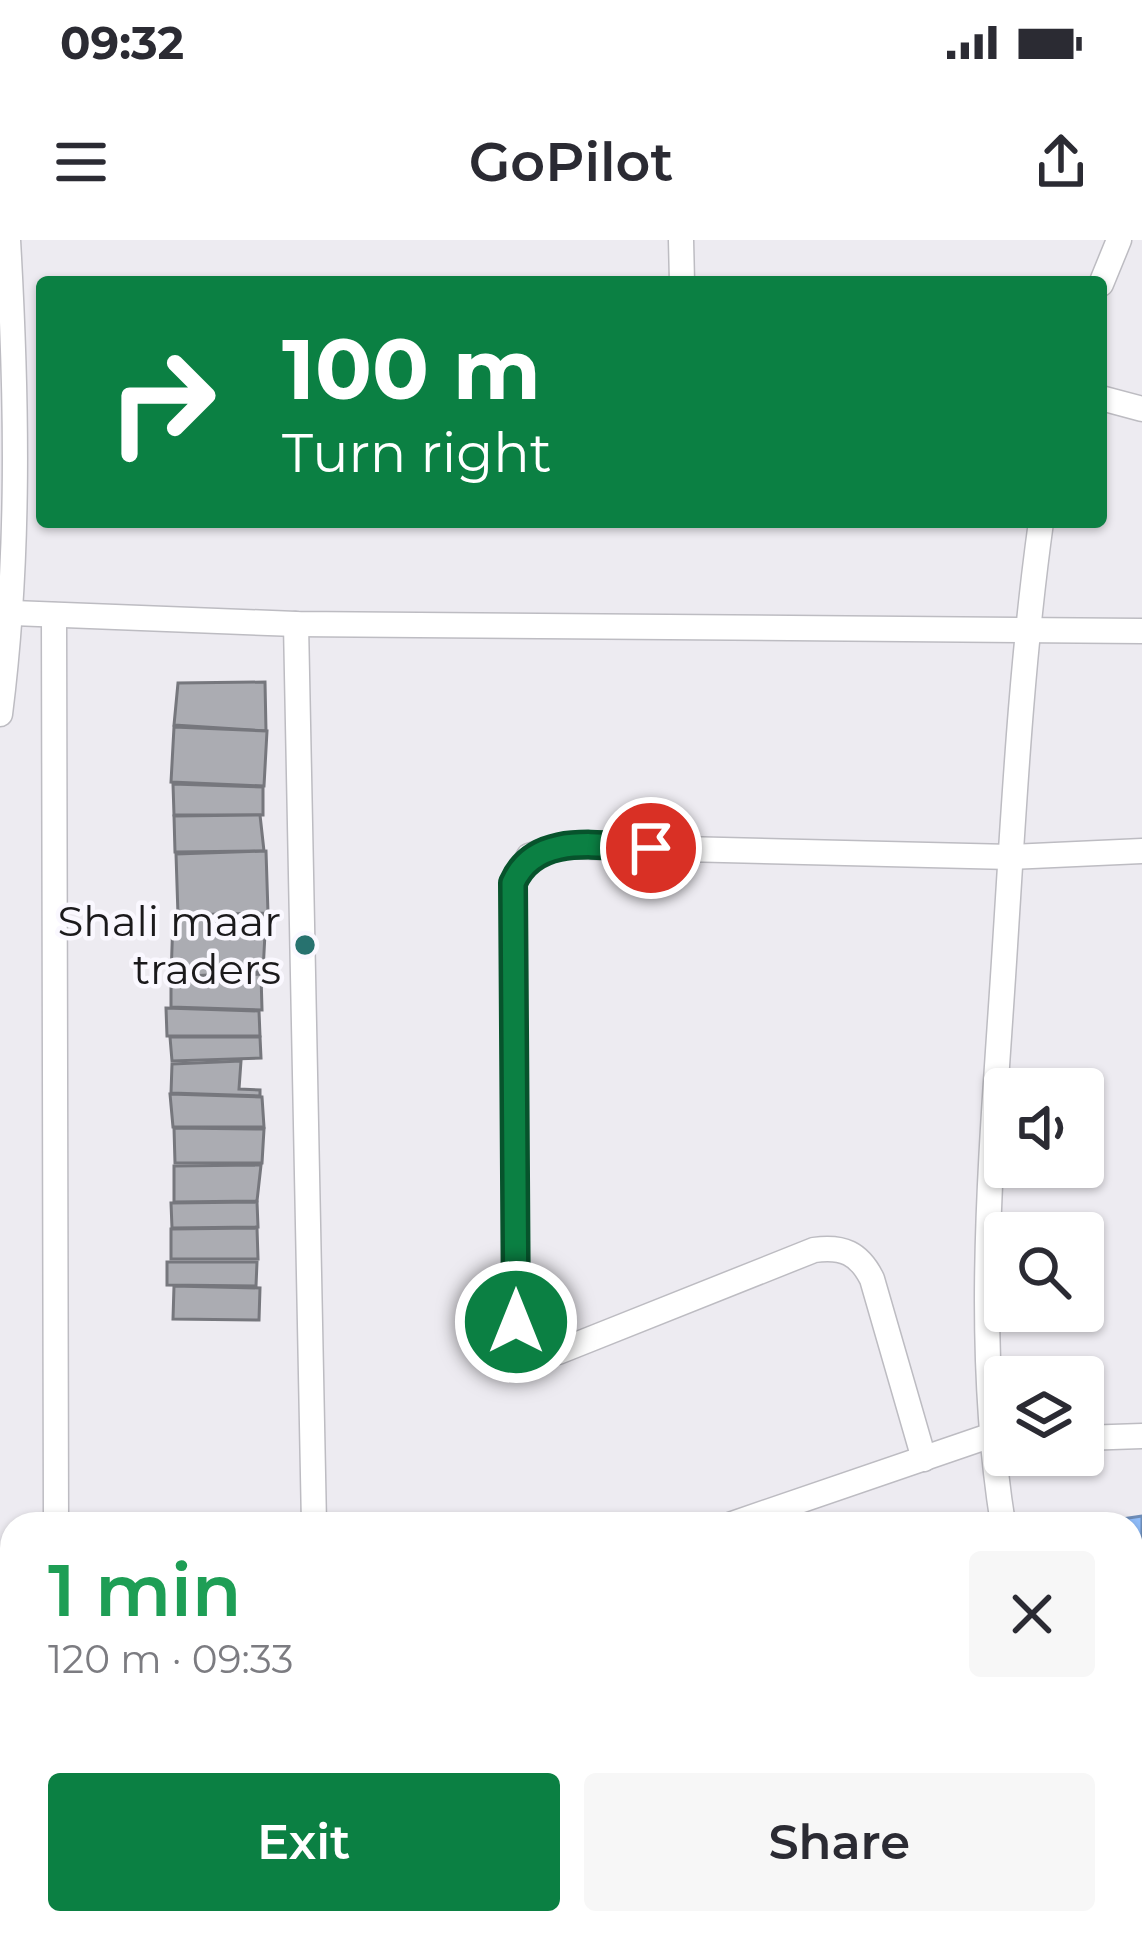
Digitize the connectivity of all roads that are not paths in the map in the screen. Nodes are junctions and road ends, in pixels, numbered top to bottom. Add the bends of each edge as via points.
1 (8, 240) edge
2 (681, 240) edge
3 (1119, 240) edge
4 (682, 276) edge
5 (1104, 276) edge
6 (15, 350) junction
7 (36, 351) edge
8 (1107, 400) edge
9 (1142, 409) edge
10 (1040, 528) edge
11 (13, 614) junction
12 (54, 615) junction
13 (296, 624) junction
14 (1142, 631) edge
15 (1025, 632) junction
16 (0, 714) edge
17 (1142, 850) edge
18 (1011, 857) junction
19 (993, 1356) edge
20 (1142, 1436) edge
21 (1104, 1437) edge
22 (984, 1440) edge
23 (924, 1459) junction
24 (1000, 1476) edge
25 (56, 1512) edge
26 (314, 1512) edge
27 (767, 1512) edge
28 (1003, 1512) edge

1 - 6 street
2 - 4 street
3 - 5 street
6 - 7 street
6 - 11 street
8 - 9 street
10 - 15 street
11 - 12 street
11 - 16 street
12 - 13 street
12 - 25 street
13 - 15 street
13 - 26 street
14 - 15 street
15 - 18 street
17 - 18 street
18 - 19 street via 986,1229
18 - 23 street via 561,846 530,856 513,883 516,1322 526,1350 558,1352 834,1248 854,1254 872,1279
20 - 21 street
22 - 23 street
23 - 27 street
24 - 28 street

